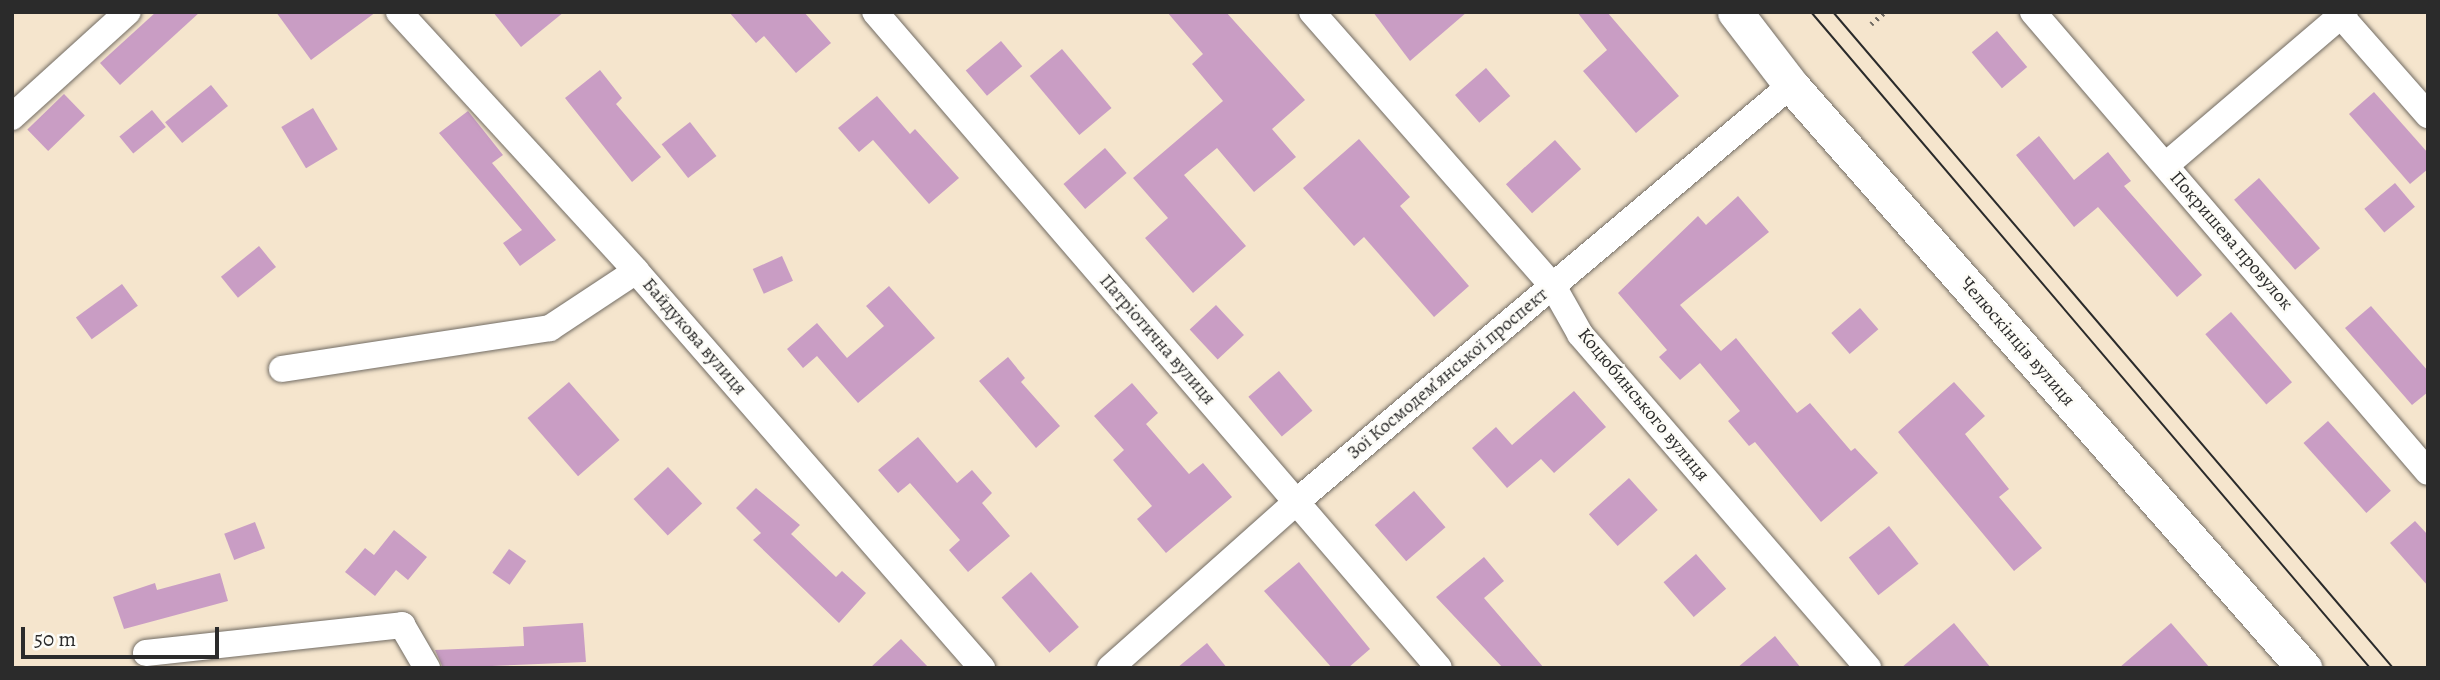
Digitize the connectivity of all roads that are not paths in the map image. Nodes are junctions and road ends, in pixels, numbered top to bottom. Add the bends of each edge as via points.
1 (128, 12) edge
2 (399, 12) edge
3 (875, 12) edge
4 (1312, 12) edge
5 (1735, 12) edge
6 (2033, 12) edge
7 (2343, 14) edge
8 (1791, 85) junction
9 (2428, 115) edge
10 (12, 117) edge
11 (2166, 165) junction
12 (636, 271) junction
13 (1553, 286) junction
14 (282, 369) dead end
15 (2428, 472) edge
16 (1296, 502) junction
17 (146, 653) dead end
18 (426, 668) edge
19 (982, 668) edge
20 (1110, 668) edge
21 (1438, 668) edge
22 (1868, 668) edge
23 (2304, 668) edge

1 - 10 street
2 - 12 street, Байдукова вулиця
3 - 16 street, Патріотична вулиця
4 - 13 street, Коцюбинського вулиця
5 - 8 main road, Челюскінців вулиця
6 - 11 street, Покришева провулок
7 - 9 street
7 - 11 street
8 - 13 street, Зої Космодем’янської проспект
8 - 23 main road, Челюскінців вулиця
11 - 15 street, Покришева провулок
12 - 14 street via 550,328
12 - 19 street, Байдукова вулиця
13 - 16 street, Зої Космодем’янської проспект
13 - 22 street, Коцюбинського вулиця via 1580,334
16 - 20 street, Зої Космодем’янської проспект
16 - 21 street, Патріотична вулиця
17 - 18 street via 402,625

